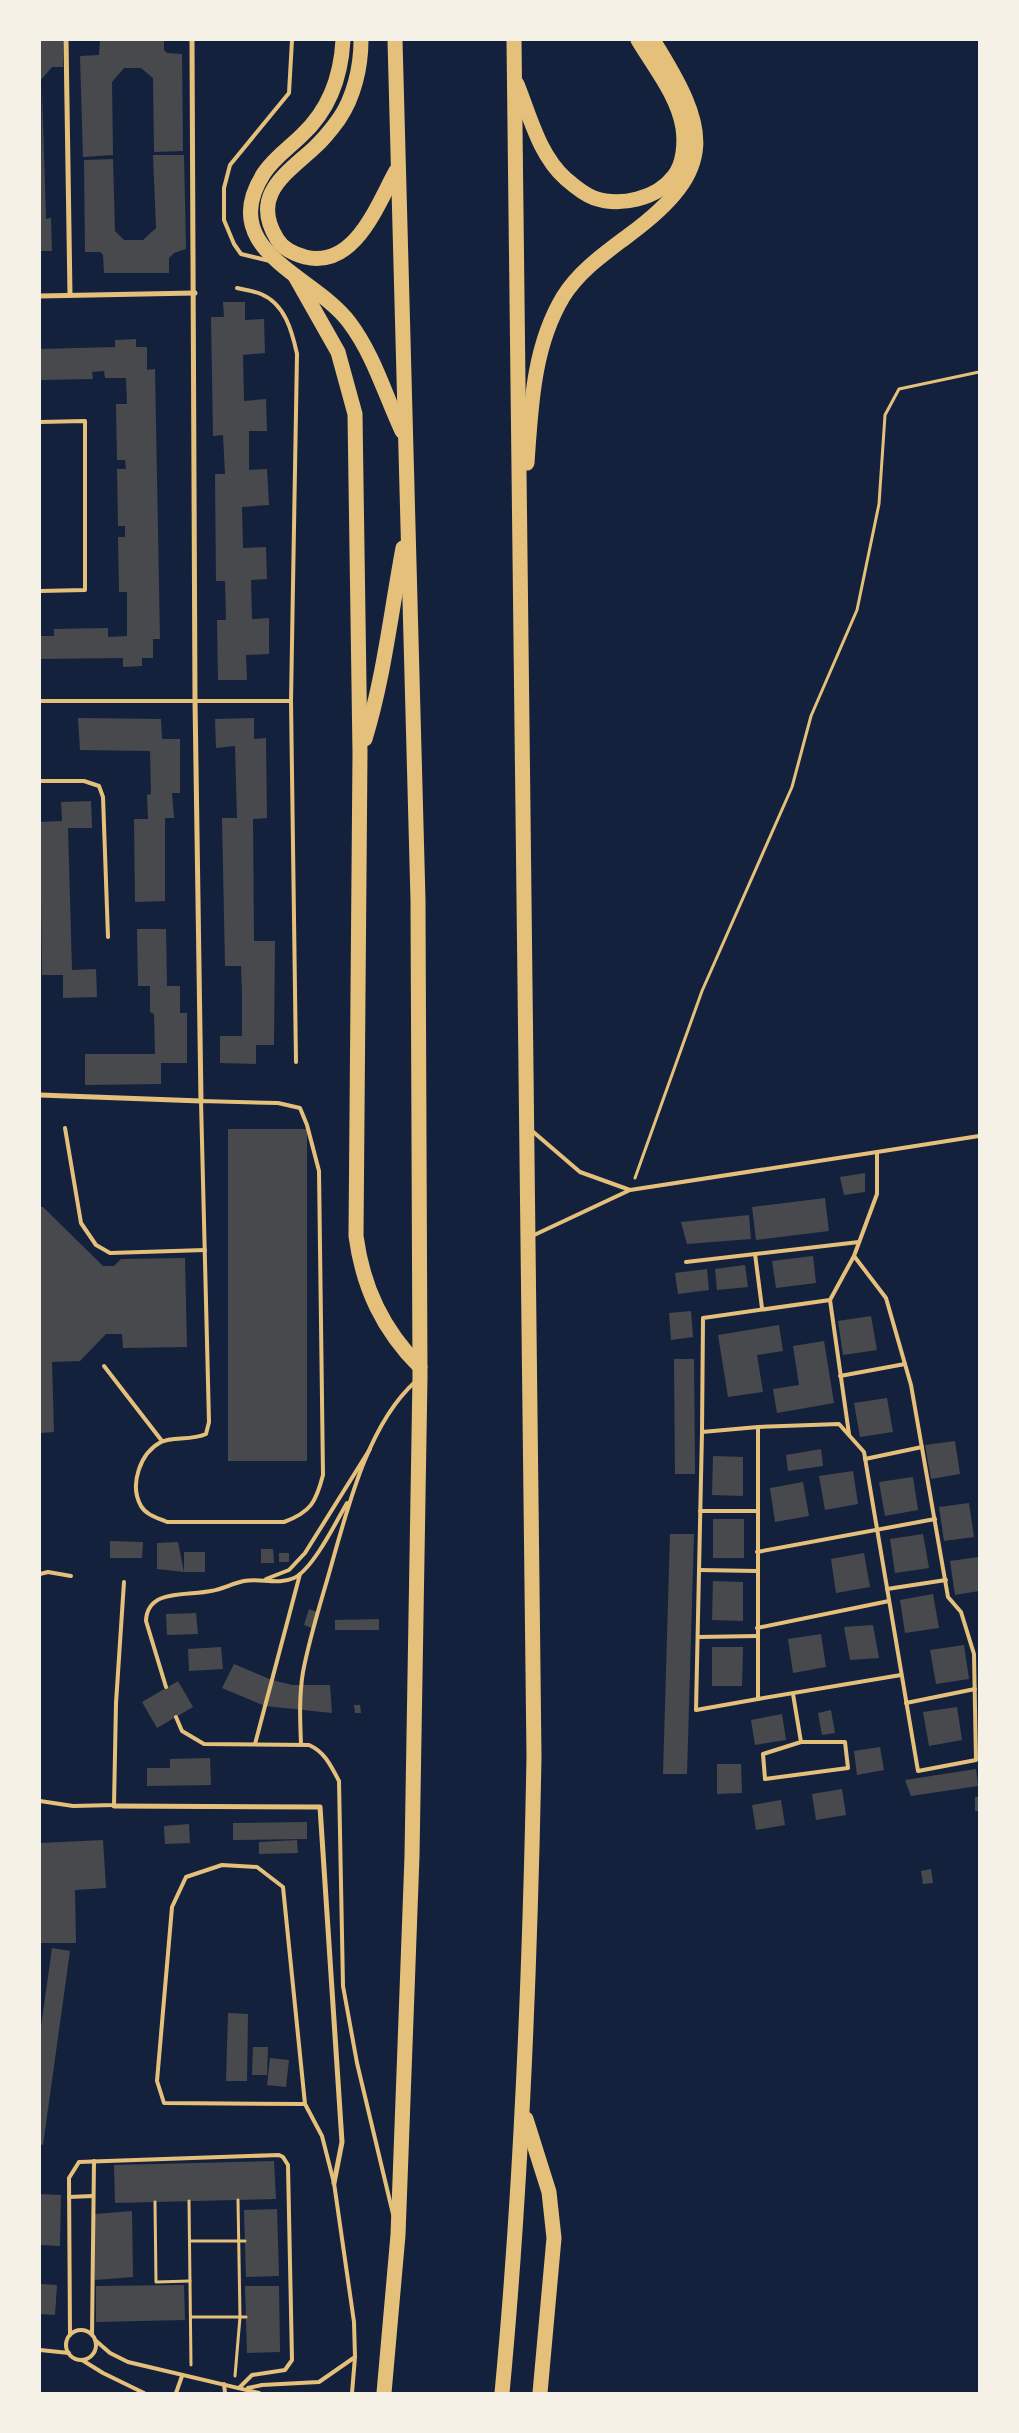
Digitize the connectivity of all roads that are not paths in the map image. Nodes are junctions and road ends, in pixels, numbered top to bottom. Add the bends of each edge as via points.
1 (66, 40) edge
2 (192, 40) edge
3 (292, 40) edge
4 (343, 40) edge
5 (361, 40) edge
6 (395, 40) edge
7 (514, 40) edge
8 (638, 40) edge
9 (653, 40) edge
10 (514, 77) junction
11 (397, 170) junction
12 (277, 263) junction
13 (295, 276) junction
14 (237, 288) dead end
15 (195, 293) junction
16 (70, 295) junction
17 (40, 296) edge
18 (40, 422) edge
19 (406, 438) junction
20 (408, 517) junction
21 (518, 567) junction
22 (40, 591) edge
23 (195, 700) junction
24 (40, 701) edge
25 (291, 701) junction
26 (360, 753) junction
27 (40, 781) edge
28 (108, 937) dead end
29 (296, 1062) dead end
30 (40, 1095) edge
31 (201, 1102) junction
32 (528, 1127) junction
33 (65, 1128) dead end
34 (979, 1136) edge
35 (878, 1152) junction
36 (630, 1190) junction
37 (530, 1237) junction
38 (859, 1242) junction
39 (205, 1250) junction
40 (755, 1254) junction
41 (854, 1256) junction
42 (686, 1262) dead end
43 (830, 1300) junction
44 (762, 1308) junction
45 (905, 1364) junction
46 (104, 1366) dead end
47 (420, 1372) junction
48 (840, 1376) junction
49 (758, 1427) junction
50 (702, 1432) junction
51 (849, 1436) junction
52 (376, 1438) junction
53 (162, 1441) junction
54 (922, 1447) junction
55 (865, 1459) junction
56 (351, 1497) junction
57 (700, 1511) junction
58 (758, 1511) junction
59 (935, 1518) junction
60 (877, 1530) junction
61 (758, 1552) junction
62 (699, 1570) junction
63 (758, 1571) junction
64 (40, 1574) edge
65 (300, 1574) junction
66 (71, 1576) dead end
67 (258, 1580) junction
68 (946, 1580) junction
69 (124, 1582) dead end
70 (887, 1589) junction
71 (889, 1601) junction
72 (757, 1628) junction
73 (757, 1636) junction
74 (698, 1637) junction
75 (901, 1675) junction
76 (166, 1687) dead end
77 (975, 1689) junction
78 (794, 1694) junction
79 (758, 1700) junction
80 (906, 1703) junction
81 (176, 1717) dead end
82 (801, 1742) junction
83 (255, 1744) junction
84 (301, 1744) junction
85 (40, 1801) edge
86 (114, 1806) junction
87 (305, 2104) junction
88 (523, 2110) junction
89 (94, 2161) junction
90 (334, 2184) junction
91 (94, 2196) junction
92 (69, 2197) junction
93 (398, 2235) junction
94 (70, 2335) junction
95 (92, 2335) junction
96 (95, 2340) junction
97 (40, 2350) edge
98 (69, 2353) junction
99 (355, 2358) junction
100 (82, 2360) junction
101 (182, 2376) junction
102 (224, 2384) junction
103 (236, 2387) junction
104 (247, 2389) junction
105 (144, 2393) edge
106 (176, 2393) edge
107 (225, 2393) edge
108 (259, 2393) edge
109 (352, 2393) edge
110 (384, 2393) edge
111 (502, 2393) edge
112 (540, 2393) edge

1 - 16 street
2 - 15 street
3 - 12 lane via 288,93 230,165 224,188 224,220 241,254
4 - 12 highway via 338,78 324,109 313,125 264,173 253,199 254,228 260,242
5 - 11 highway via 355,83 340,118 275,185 268,213 278,240 288,250 313,259 340,253 363,230
6 - 11 highway
7 - 10 highway
8 - 10 highway via 677,109 683,127 684,146 675,175 663,186 632,201 595,198 564,178 542,147
9 - 21 highway via 694,116 697,136 694,154 680,190 648,221 592,263 564,296 553,316 536,373
10 - 21 highway
11 - 19 highway
12 - 13 highway
13 - 19 highway via 325,296 349,322 374,363
13 - 26 highway via 338,352 355,414
14 - 25 lane via 262,294 278,307 292,327 297,354
15 - 16 street
15 - 23 street
16 - 17 street
18 - 22 lane via 85,422 85,590
19 - 20 highway
20 - 26 highway via 376,696
20 - 47 highway via 418,900
21 - 32 highway
23 - 24 lane
23 - 25 lane
23 - 31 street
25 - 29 lane
26 - 47 highway via 356,1236 359,1258 373,1301 394,1338
27 - 28 lane via 84,781 99,786 103,797
30 - 31 street
31 - 39 lane
31 - 53 lane via 278,1102 300,1108 307,1125 319,1171 323,1475 317,1496 302,1515 284,1522 167,1522 152,1516 142,1507 136,1478 150,1451
32 - 36 lane via 580,1172
32 - 37 highway
33 - 39 lane via 81,1223 96,1245 110,1253
34 - 35 lane
35 - 36 lane
35 - 38 lane via 877,1194
36 - 37 lane
37 - 88 highway via 534,1758
38 - 40 lane
38 - 41 lane
39 - 53 lane via 209,1422 206,1434 196,1439
40 - 42 lane
40 - 44 lane
41 - 43 lane
41 - 45 lane via 886,1298
43 - 44 lane
43 - 48 lane
44 - 50 lane via 703,1318
45 - 48 lane
45 - 54 lane
46 - 53 lane
47 - 52 lane via 392,1408
47 - 93 highway via 412,1856
48 - 51 lane
49 - 50 lane
49 - 51 lane via 839,1424
49 - 58 lane
50 - 57 lane
51 - 55 lane via 864,1452
52 - 56 lane
52 - 67 lane via 297,1563 279,1575
54 - 55 lane
54 - 59 lane
55 - 60 lane
56 - 65 lane via 321,1547
56 - 84 lane via 303,1672 299,1716
57 - 58 lane
57 - 62 lane
58 - 61 lane
59 - 60 lane
59 - 68 lane
60 - 61 lane
60 - 70 lane
61 - 63 lane
62 - 63 lane
62 - 74 lane
63 - 72 lane
64 - 66 lane via 48,1572
65 - 67 lane via 287,1580
65 - 83 lane
67 - 76 lane via 164,1597 154,1602 146,1622
68 - 70 lane
68 - 77 lane via 948,1597 961,1612 974,1654
69 - 86 lane via 116,1703
70 - 71 lane
71 - 72 lane
71 - 75 lane
72 - 73 lane
73 - 74 lane
73 - 79 lane
74 - 79 lane via 696,1710
75 - 78 lane
75 - 80 lane
77 - 80 lane
77 - 80 lane via 976,1760 918,1771
78 - 79 lane
78 - 82 lane
81 - 83 lane via 182,1731 204,1744
82 - 82 lane via 763,1754 765,1779 848,1768 845,1742
83 - 84 lane
84 - 93 lane via 321,1752 339,1781 342,1951 347,2015
85 - 86 lane via 73,1806
86 - 90 street via 320,1807 342,2142
87 - 87 lane via 164,2103 157,2081 172,1907 186,1878 222,1865 258,1867 283,1887
87 - 90 lane via 322,2136
88 - 111 highway via 517,2225
88 - 112 highway via 549,2192 554,2238
89 - 91 lane
89 - 92 lane via 79,2162 71,2172
89 - 103 lane via 274,2154 286,2161 292,2360 285,2370 252,2375
90 - 99 lane via 354,2322
91 - 92 lane
91 - 95 lane
92 - 94 lane
93 - 110 highway
94 - 95 lane via 84,2330
94 - 98 lane via 66,2344
95 - 96 lane
96 - 100 lane via 93,2353
96 - 101 lane via 119,2359
97 - 98 lane
98 - 100 lane
99 - 104 lane via 319,2382 262,2385
99 - 109 lane
100 - 105 lane
101 - 102 lane
101 - 106 lane
102 - 103 lane
102 - 107 lane
103 - 104 lane
104 - 108 lane

